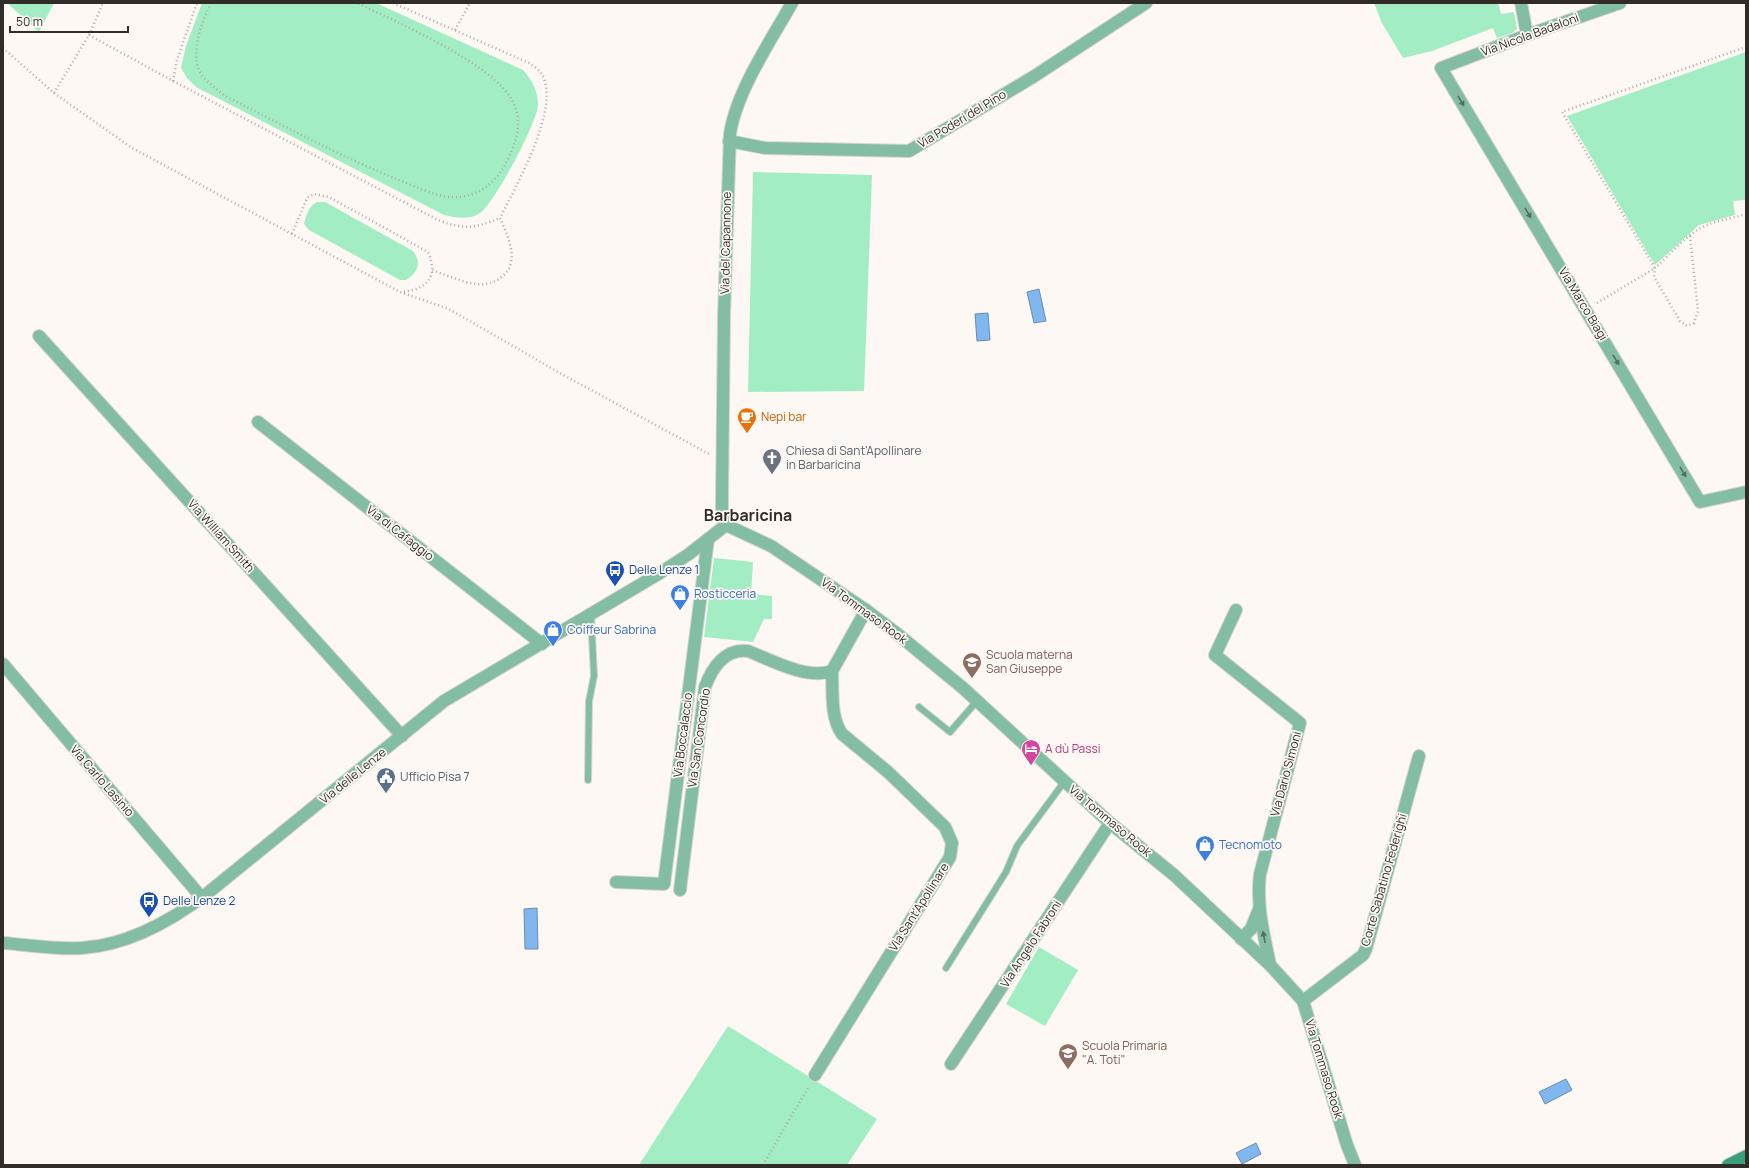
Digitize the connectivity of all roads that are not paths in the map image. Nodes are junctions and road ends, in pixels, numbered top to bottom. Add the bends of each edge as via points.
1 (792, 3) edge
2 (1146, 3) edge
3 (1521, 3) edge
4 (1620, 3) edge
5 (1528, 35) junction
6 (1441, 68) joint
7 (729, 141) junction
8 (39, 336) dead end
9 (258, 422) dead end
10 (1746, 492) edge
11 (726, 525) junction
12 (708, 538) junction
13 (866, 610) junction
14 (1236, 610) dead end
15 (591, 615) junction
16 (542, 644) junction
17 (3, 664) edge
18 (832, 671) junction
19 (977, 701) junction
20 (919, 707) dead end
21 (402, 736) junction
22 (1419, 756) dead end
23 (588, 780) dead end
24 (1064, 782) junction
25 (1110, 823) junction
26 (616, 882) dead end
27 (680, 890) dead end
28 (202, 898) junction
29 (1259, 910) junction
30 (1241, 939) junction
31 (3, 943) edge
32 (1270, 965) junction
33 (946, 968) dead end
34 (1303, 1001) junction
35 (951, 1064) dead end
36 (815, 1075) road end
37 (1746, 1156) edge
38 (1355, 1165) edge
39 (1728, 1165) edge

1 - 7 street, Via del Capannone via 741,96 731,124
2 - 7 street, Via Poderi del Pino via 1033,77 908,151 765,148
3 - 5 street
4 - 5 street, Via Nicola Badaloni
5 - 6 street, Via Nicola Badaloni
6 -> 10 street, Via Marco Biagi via 1700,502
7 - 11 street, Via del Capannone via 722,462 722,517
8 - 21 street, Via William Smith
9 - 16 street, Via di Cafaggio
11 - 12 street, Via delle Lenze
11 - 13 street, Via Tommaso Rook via 771,546
12 - 15 street, Via delle Lenze via 689,554
12 - 26 street, Via Boccalaccio via 664,884
13 - 18 street
13 - 19 street, Via Tommaso Rook
14 - 29 street, Via Dario Simoni via 1215,655 1300,723 1260,874
15 - 16 street, Via delle Lenze
15 - 23 lane via 594,676 589,701
16 - 21 street, Via delle Lenze via 444,701
17 - 28 street, Via Carlo Lasinio
18 - 27 street, Via San Concordio via 804,672 741,650 728,654 716,665 705,687
18 - 36 street, Via Sant'Apollinare via 835,718 842,734 888,772 941,822 950,835 953,848 950,857
19 - 20 lane via 950,732
19 - 24 street, Via Tommaso Rook
21 - 28 street, Via delle Lenze
22 - 34 street, Corte Sabatino Federighi via 1366,949 1363,955
24 - 25 street, Via Tommaso Rook
24 - 33 lane via 1017,846 1006,872
25 - 30 street, Via Tommaso Rook via 1174,875
25 - 35 street, Via Angelo Fabroni
28 - 31 street, Via delle Lenze via 152,927 104,945 67,948
29 - 30 street, Via Dario Simoni via 1252,926
32 -> 29 street, Via Dario Simoni
30 - 32 street, Via Tommaso Rook
32 - 34 street, Via Tommaso Rook
34 - 38 street, Via Tommaso Rook
37 - 39 street

